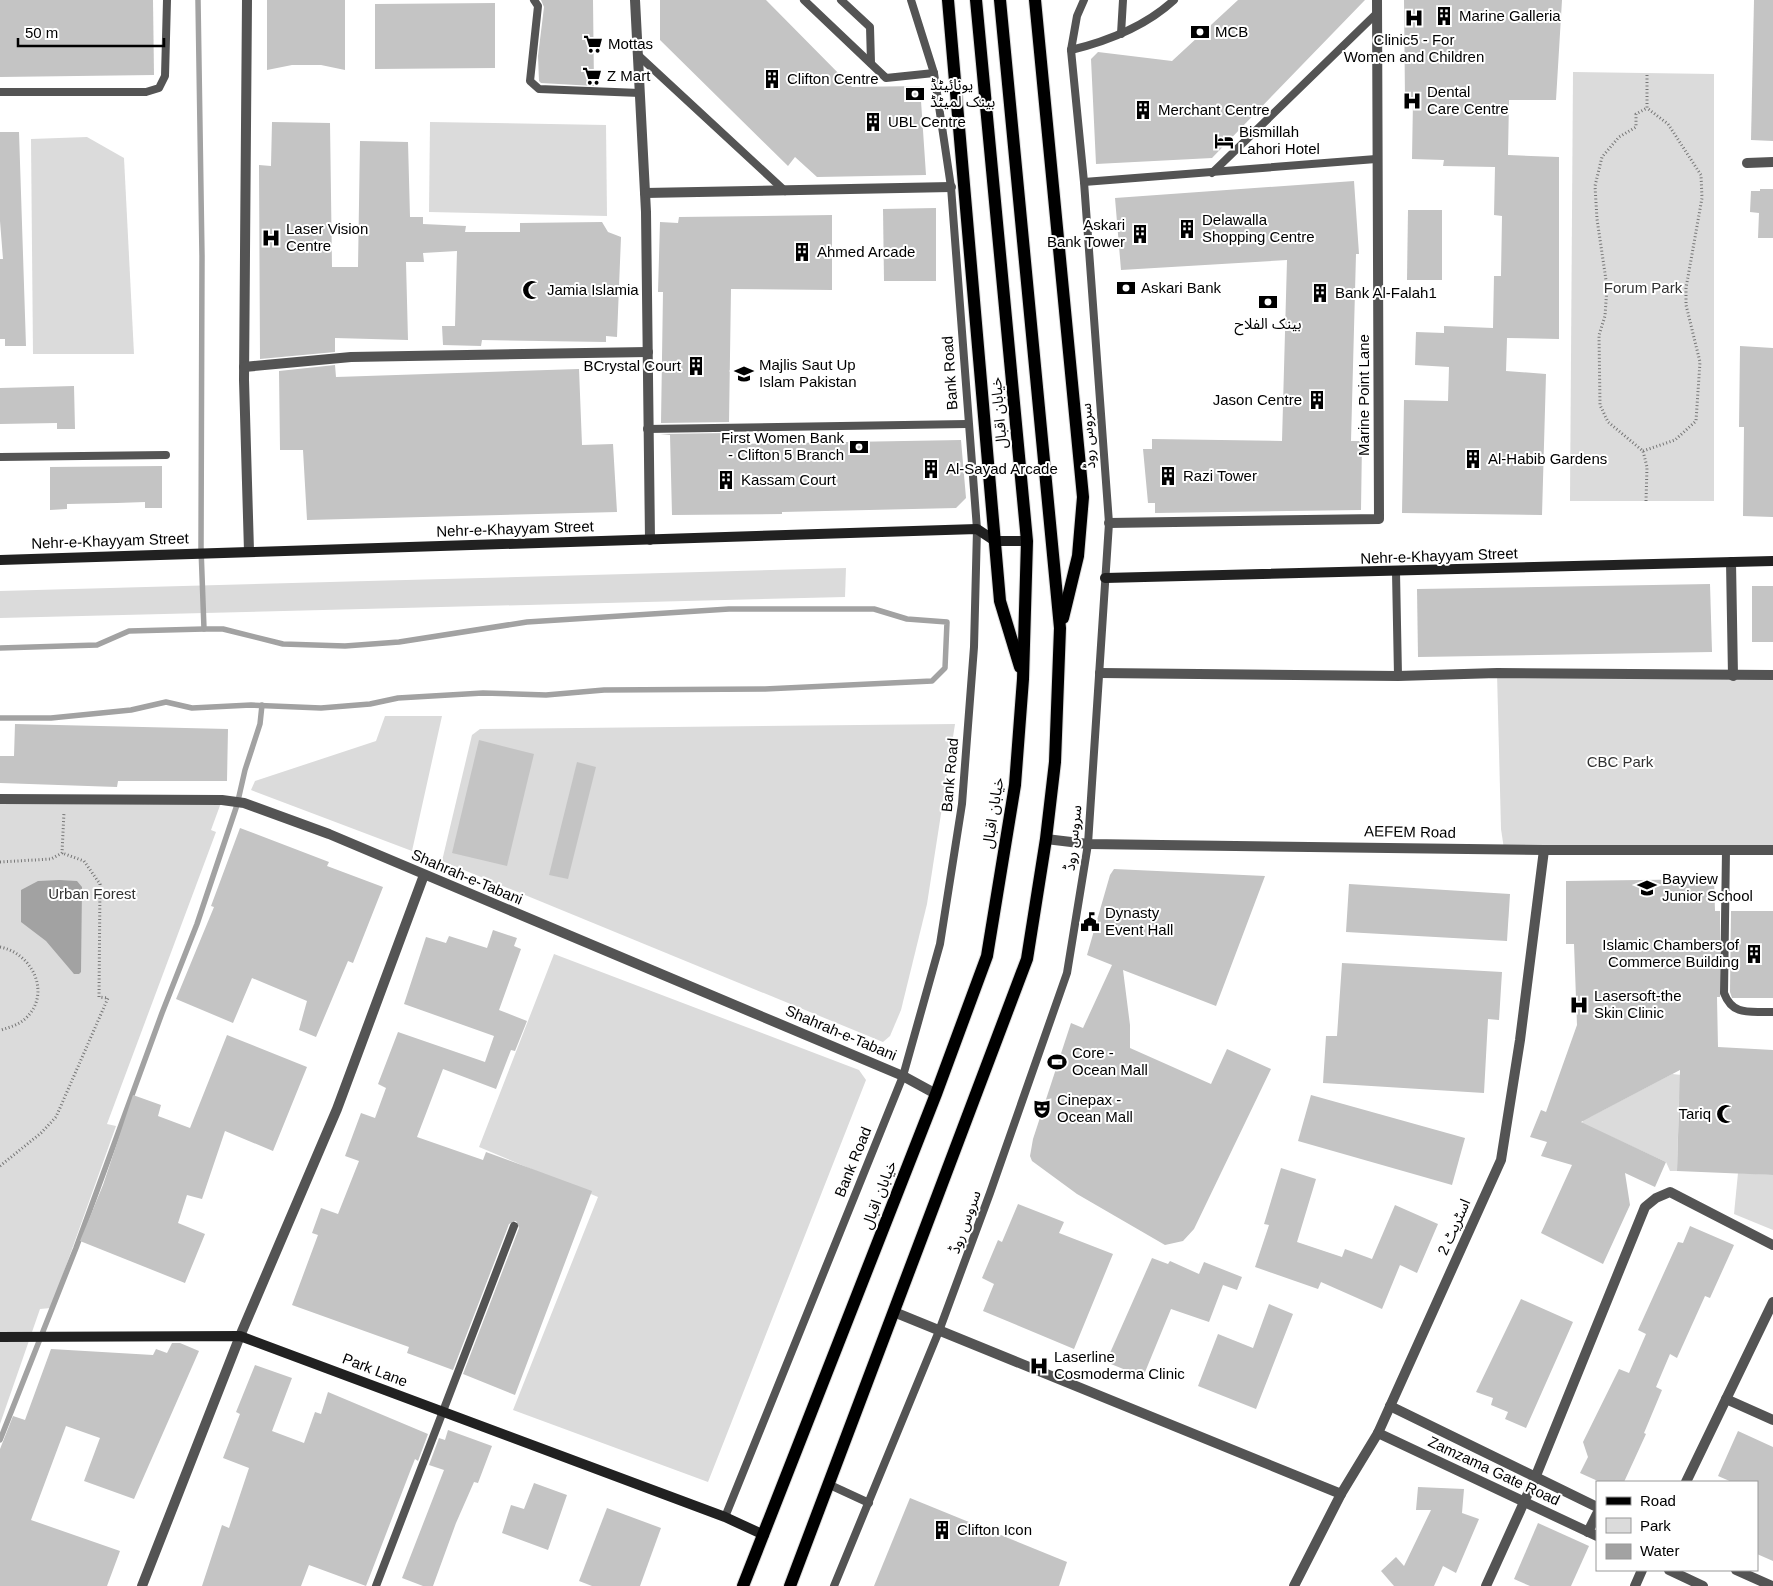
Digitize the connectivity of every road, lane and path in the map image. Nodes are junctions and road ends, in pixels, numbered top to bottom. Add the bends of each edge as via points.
1 (167, 0) edge
2 (247, 0) edge
3 (534, 0) edge
4 (634, 0) edge
5 (804, 0) edge
6 (841, 0) edge
7 (911, 0) edge
8 (939, 0) edge
9 (976, 0) edge
10 (1000, 0) edge
11 (1034, 0) edge
12 (1045, 0) edge
13 (1084, 0) edge
14 (1123, 0) edge
15 (1174, 0) edge
16 (1377, 0) edge
17 (949, 6) edge
18 (1377, 13) junction
19 (1037, 28) junction
20 (1121, 34) junction
21 (1071, 50) junction
22 (639, 56) junction
23 (871, 63) junction
24 (934, 73) junction
25 (1647, 73) dead end
26 (0, 92) edge
27 (640, 92) junction
28 (1647, 108) junction
29 (1376, 159) junction
30 (1773, 162) edge
31 (1747, 163) dead end
32 (1212, 173) junction
33 (1084, 182) junction
34 (951, 188) junction
35 (785, 190) junction
36 (645, 193) junction
37 (648, 352) junction
38 (244, 367) junction
39 (967, 424) junction
40 (647, 430) junction
41 (1643, 452) junction
42 (166, 455) dead end
43 (0, 457) edge
44 (1646, 501) dead end
45 (1109, 523) junction
46 (977, 529) junction
47 (650, 540) junction
48 (995, 541) junction
49 (1027, 541) junction
50 (249, 551) junction
51 (0, 560) edge
52 (1773, 561) edge
53 (1731, 562) junction
54 (1396, 572) junction
55 (1105, 578) junction
56 (1060, 628) junction
57 (1100, 673) junction
58 (1773, 675) edge
59 (1398, 676) junction
60 (1733, 676) junction
61 (1023, 679) junction
62 (0, 799) edge
63 (65, 800) junction
64 (1046, 839) junction
65 (1088, 844) junction
66 (1544, 850) junction
67 (1726, 850) junction
68 (1773, 850) edge
69 (62, 853) junction
70 (0, 862) edge
71 (424, 875) junction
72 (0, 947) edge
73 (1773, 1012) edge
74 (1, 1030) dead end
75 (903, 1076) junction
76 (936, 1094) junction
77 (0, 1166) edge
78 (514, 1226) dead end
79 (1773, 1245) edge
80 (1773, 1302) edge
81 (894, 1312) junction
82 (939, 1331) junction
83 (240, 1336) junction
84 (0, 1337) edge
85 (1726, 1399) junction
86 (1390, 1406) junction
87 (442, 1412) junction
88 (1773, 1420) edge
89 (1378, 1432) junction
90 (1535, 1478) junction
91 (1686, 1481) edge
92 (830, 1485) junction
93 (1341, 1494) junction
94 (1523, 1502) junction
95 (869, 1503) junction
96 (1596, 1507) edge
97 (725, 1517) junction
98 (1596, 1519) edge
99 (1593, 1534) edge
100 (764, 1535) junction
101 (1642, 1571) edge
102 (1671, 1571) edge
103 (1738, 1571) edge
104 (142, 1586) edge
105 (376, 1586) edge
106 (744, 1586) edge
107 (790, 1586) edge
108 (834, 1586) edge
109 (1294, 1586) edge
110 (1486, 1586) edge
111 (1635, 1586) edge
112 (1703, 1586) edge
113 (1772, 1586) edge

1 - 26 lane via 165,76 160,88 146,92
2 - 38 street
3 - 27 lane via 538,6 530,81 533,86 539,89
4 - 22 street
5 - 23 lane
6 - 23 lane via 870,27
7 - 24 lane, Bank Road
8 - 17 main road
9 - 49 main road, خیابان اقبال
10 - 56 main road
11 - 19 main road
12 - 19 main road
13 - 21 lane, سروس روڈ via 1076,16
14 - 20 lane
15 - 20 lane
16 - 18 street, Marine Point Lane
17 - 48 main road
18 - 29 street, Marine Point Lane
18 - 32 lane
19 - 56 main road via 1083,497 1078,556
20 - 21 lane
21 - 33 lane, سروس روڈ
22 - 27 street
22 - 35 lane
23 - 24 lane via 886,78
24 - 34 lane, Bank Road
25 - 28 path
27 - 36 street
28 - 41 path via 1636,114 1636,127 1619,137 1602,157 1595,186 1596,219 1607,286 1605,316 1599,335 1600,405 1608,422
28 - 41 path via 1668,124 1700,175 1702,198 1686,288 1686,305 1700,362 1696,421 1675,440
29 - 32 lane
29 - 45 street, Marine Point Lane via 1379,519
30 - 31 street
32 - 33 lane
33 - 45 lane, سروس روڈ
34 - 35 street
34 - 39 lane, Bank Road
35 - 36 street
36 - 37 street
37 - 38 street via 351,357
37 - 40 street
38 - 50 street
39 - 40 lane
39 - 46 lane, Bank Road
40 - 47 street
41 - 44 path via 1647,467
42 - 43 lane
45 - 55 lane, سروس روڈ
46 - 47 street, Nehr-e-Khayyam Street
46 - 48 street
46 - 75 lane, Bank Road via 974,647 962,804 940,944
47 - 50 street, Nehr-e-Khayyam Street
48 - 49 street
48 - 61 main road via 1000,601
49 - 61 main road, خیابان اقبال
50 - 51 street, Nehr-e-Khayyam Street
52 - 53 street, Nehr-e-Khayyam Street
53 - 54 street, Nehr-e-Khayyam Street
53 - 60 street
54 - 55 street, Nehr-e-Khayyam Street
54 - 59 lane
55 - 57 lane, سروس روڈ
56 - 64 main road via 1055,762
57 - 59 street
57 - 65 lane, سروس روڈ
58 - 60 street
59 - 60 street via 1497,673
61 - 76 main road, خیابان اقبال via 1015,785 987,956
62 - 63 street, Shahrah-e-Tabani
63 - 69 path
63 - 71 street, Shahrah-e-Tabani via 244,802
64 - 65 street, AEFEM Road
64 - 81 main road via 1028,959
65 - 66 street, AEFEM Road
65 - 82 lane, سروس روڈ via 1067,973
66 - 67 street, AEFEM Road
66 - 86 street, اسٹریٹ 2 via 1501,1160
67 - 68 street, AEFEM Road
67 - 73 lane via 1724,993 1728,1004 1738,1011
69 - 70 path via 51,859
69 - 77 path via 84,861 100,884 99,997 108,998 56,1117
71 - 75 street, Shahrah-e-Tabani
71 - 83 street via 337,1108
72 - 74 path via 22,956 31,966 37,979 38,993 26,1018
75 - 76 street, Shahrah-e-Tabani
75 - 97 lane, Bank Road
76 - 100 main road, خیابان اقبال
78 - 87 lane
79 - 90 street via 1670,1192 1645,1207
80 - 85 street
81 - 82 street
81 - 92 main road
82 - 93 street
82 - 95 lane, سروس روڈ
83 - 84 street, Park Lane
83 - 87 street, Park Lane
83 - 104 street
85 - 88 street
85 - 91 street
86 - 89 street, اسٹریٹ 2
86 - 90 street, Zamzama Gate Road
87 - 97 street, Park Lane
87 - 105 lane
89 - 93 street, اسٹریٹ 2
89 - 94 street, Zamzama Gate Road
90 - 94 street
90 - 96 street, Zamzama Gate Road
92 - 95 lane
92 - 107 main road
93 - 109 street, اسٹریٹ 2
94 - 99 street, Zamzama Gate Road
94 - 110 street
95 - 108 lane, سروس روڈ
97 - 100 street, Park Lane
98 - 99 street
100 - 106 main road, خیابان اقبال
101 - 111 street
102 - 112 street
103 - 113 street

